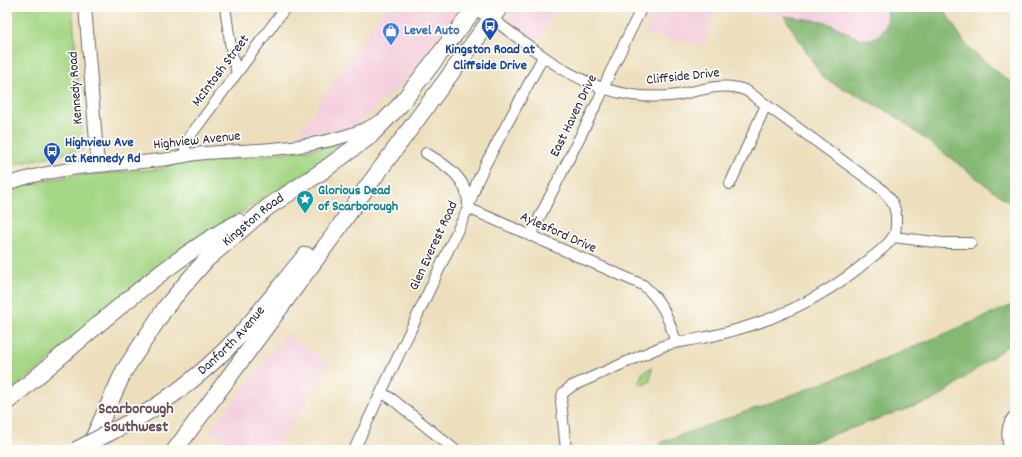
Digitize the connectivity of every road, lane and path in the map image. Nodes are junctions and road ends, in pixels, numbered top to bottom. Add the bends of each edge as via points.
1 (85, 7) edge
2 (226, 7) edge
3 (286, 7) edge
4 (642, 7) edge
5 (473, 8) edge
6 (496, 13) edge
7 (543, 57) junction
8 (237, 73) junction
9 (604, 88) junction
10 (766, 105) junction
11 (387, 117) junction
12 (426, 153) dead end
13 (184, 155) junction
14 (98, 166) junction
15 (7, 184) edge
16 (730, 184) dead end
17 (359, 198) junction
18 (268, 207) junction
19 (468, 208) junction
20 (530, 236) junction
21 (893, 237) junction
22 (971, 243) dead end
23 (676, 342) junction
24 (382, 393) junction
25 (7, 402) edge
26 (1015, 415) edge
27 (76, 450) edge
28 (88, 450) edge
29 (175, 450) edge
30 (354, 450) edge
31 (455, 450) edge
32 (566, 450) edge
33 (1009, 450) edge

1 - 14 street, Kennedy Road
2 - 8 street
3 - 8 street, McIntosh Street
4 - 9 street, East Haven Drive
5 - 6 street, Cliffside Drive
5 - 11 main road, Kingston Road via 400,105
6 - 7 street, Cliffside Drive
6 - 17 main road
7 - 9 street, Cliffside Drive via 569,73
7 - 19 street, Glen Everest Road via 482,171
8 - 13 street, McIntosh Street via 190,136
9 - 10 street, Cliffside Drive via 646,96 670,96 713,87 739,88
9 - 20 street, East Haven Drive
10 - 16 street
10 - 21 street, Cliffside Drive via 886,194 895,208 896,228
11 - 13 street, Highview Avenue via 362,130 309,144 261,151
11 - 18 main road, Kingston Road via 370,136
12 - 19 street via 455,173 465,189
13 - 14 street, Highview Avenue via 162,160
14 - 15 street, Highview Avenue via 45,173
17 - 27 main road, Danforth Avenue, bridge via 326,231 239,335 203,370 154,408
17 - 29 main road
18 - 25 main road via 231,226 166,270
18 - 28 main road, Kingston Road via 206,260 166,307 124,371
19 - 20 street, Aylesford Drive
19 - 24 street, Glen Everest Road
20 - 23 street, Aylesford Drive via 643,285 667,314
21 - 22 street via 943,243
21 - 23 street via 861,267 828,289 787,311 753,325
23 - 32 street via 572,386 563,393 561,401
24 - 30 street, Glen Everest Road
24 - 31 street
26 - 33 street via 1007,430

